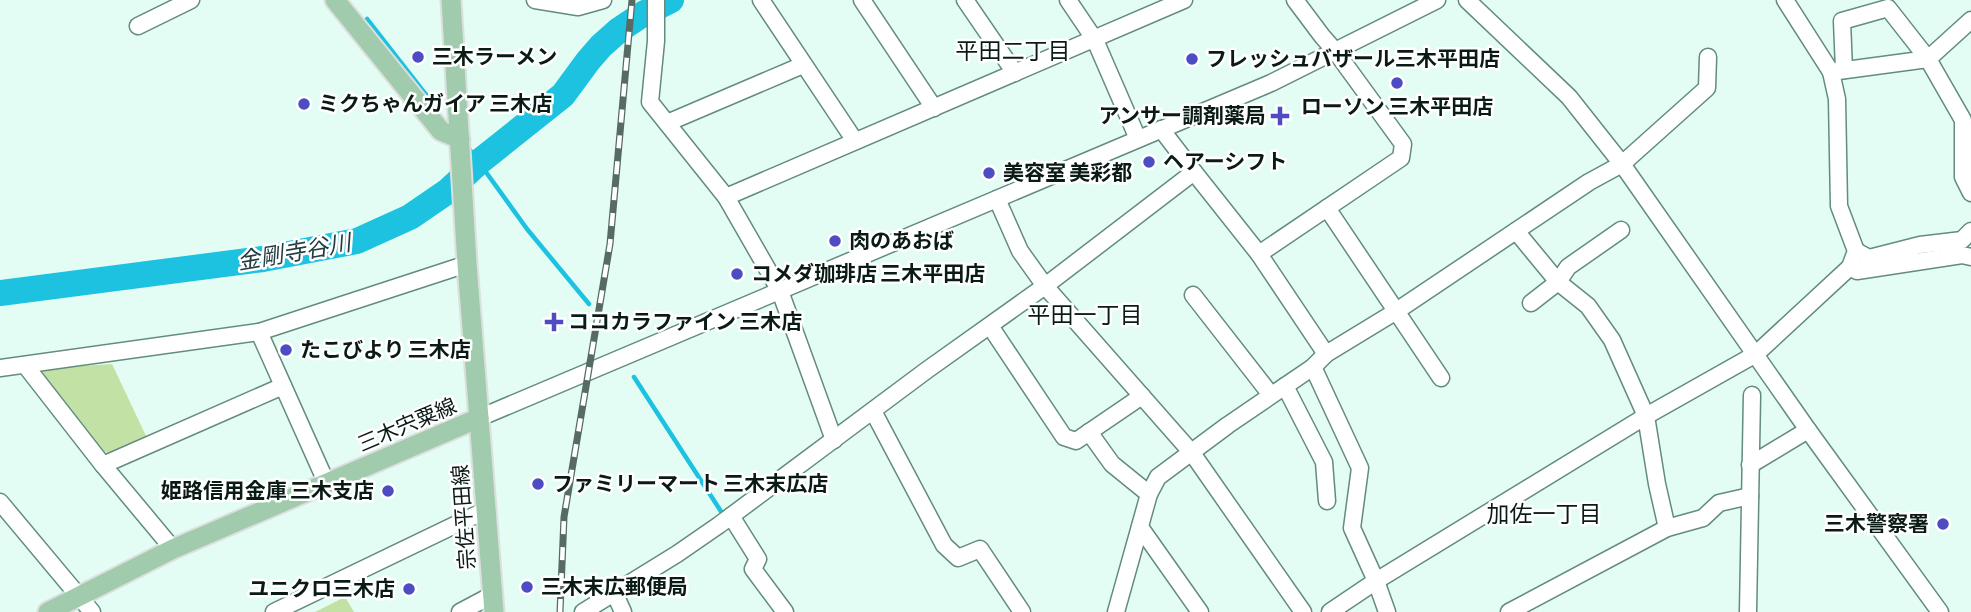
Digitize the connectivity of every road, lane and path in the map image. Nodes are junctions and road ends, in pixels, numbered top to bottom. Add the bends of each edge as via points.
1 (191, 0) edge
2 (335, 0) edge
3 (451, 0) edge
4 (535, 0) edge
5 (603, 0) edge
6 (656, 0) edge
7 (761, 0) edge
8 (862, 0) edge
9 (965, 0) edge
10 (1068, 0) edge
11 (1295, 0) edge
12 (1437, 0) edge
13 (1467, 0) edge
14 (1785, 0) edge
15 (1176, 1) edge
16 (1971, 20) edge
17 (138, 26) dead end
18 (1095, 40) junction
19 (1336, 52) junction
20 (1708, 57) dead end
21 (1928, 59) junction
22 (803, 65) junction
23 (1838, 71) junction
24 (1015, 73) junction
25 (934, 107) junction
26 (667, 123) junction
27 (1161, 129) junction
28 (1138, 139) junction
29 (855, 141) junction
30 (460, 143) junction
31 (1622, 164) junction
32 (1194, 173) junction
33 (1971, 193) edge
34 (726, 197) junction
35 (996, 199) junction
36 (1327, 208) junction
37 (1621, 230) dead end
38 (1516, 231) junction
39 (1971, 231) edge
40 (1259, 254) junction
41 (1971, 257) edge
42 (1853, 259) junction
43 (467, 264) junction
44 (1558, 282) junction
45 (1045, 286) junction
46 (780, 291) junction
47 (1193, 295) dead end
48 (1531, 303) dead end
49 (1395, 312) junction
50 (990, 326) junction
51 (260, 332) junction
52 (1326, 354) junction
53 (1756, 354) junction
54 (25, 365) junction
55 (1313, 366) junction
56 (0, 368) edge
57 (1441, 377) dead end
58 (282, 386) junction
59 (1278, 391) junction
60 (1752, 395) dead end
61 (1142, 396) junction
62 (873, 411) junction
63 (1646, 416) junction
64 (479, 418) junction
65 (1808, 430) junction
66 (1089, 432) junction
67 (834, 440) junction
68 (1192, 453) junction
69 (103, 465) junction
70 (1750, 465) junction
71 (327, 484) junction
72 (1149, 494) junction
73 (1750, 496) junction
74 (1327, 501) dead end
75 (0, 502) edge
76 (486, 510) junction
77 (732, 516) junction
78 (1140, 527) junction
79 (1667, 528) junction
80 (173, 549) junction
81 (1376, 581) junction
82 (614, 592) junction
83 (79, 596) junction
84 (493, 603) edge
85 (48, 612) edge
86 (92, 612) edge
87 (274, 612) edge
88 (460, 612) edge
89 (583, 612) edge
90 (623, 612) edge
91 (785, 612) edge
92 (1022, 612) edge
93 (1116, 612) edge
94 (1200, 612) edge
95 (1303, 612) edge
96 (1329, 612) edge
97 (1387, 612) edge
98 (1509, 612) edge
99 (1748, 612) edge
100 (1940, 612) edge

1 - 17 street
2 - 30 main road via 441,131
3 - 30 main road, 三木宍粟線
4 - 5 street via 578,7
6 - 26 street via 650,102
7 - 22 street
8 - 25 street
9 - 24 street
10 - 18 street
11 - 19 street
12 - 19 street
13 - 31 street via 1569,97
14 - 23 street
15 - 18 street
16 - 21 street
18 - 24 street
18 - 28 street
19 - 27 street
19 - 36 street via 1403,144 1401,158
20 - 31 street via 1707,88
21 - 23 street
21 - 23 street via 1888,8 1842,21
21 - 33 street via 1964,120 1963,177
22 - 26 street
22 - 29 street
23 - 42 street via 1839,206
24 - 25 street
25 - 29 street
26 - 34 street
27 - 28 street
27 - 32 street
28 - 35 street
29 - 34 street
30 - 43 main road, 三木宍粟線
31 - 38 street
31 - 53 street
32 - 40 street
32 - 45 street
34 - 46 street
35 - 45 street via 1020,251
35 - 46 street
36 - 40 street
36 - 49 street
37 - 44 street via 1568,267
38 - 44 street
38 - 49 street
39 - 42 street via 1962,240
40 - 52 street
41 - 42 street via 1857,271
42 - 53 street
43 - 51 street
43 - 64 main road, 三木宍粟線
44 - 48 street
44 - 63 street via 1588,306 1612,340
45 - 50 street
45 - 61 street
46 - 64 street
46 - 67 street
47 - 59 street
49 - 52 street
49 - 57 street
50 - 62 street
50 - 66 street via 1064,437 1076,441
51 - 54 street
51 - 58 street
52 - 55 street
53 - 63 street
53 - 65 street
54 - 56 street
54 - 69 street
55 - 59 street
55 - 81 street via 1360,468 1352,528
58 - 69 street
58 - 71 street
59 - 68 street
59 - 74 street via 1324,462
60 - 70 street
61 - 66 street
61 - 68 street
62 - 67 street
62 - 92 street via 944,545 958,558 980,549
63 - 79 street
63 - 81 street
64 - 71 main road, 三木宍粟線
64 - 76 main road, 宗佐平田線
65 - 70 street
65 - 100 street
66 - 72 street via 1112,464
67 - 77 street
68 - 72 street via 1158,477
68 - 95 street
69 - 80 street
70 - 73 street
71 - 80 main road, 三木宍粟線
72 - 78 street
73 - 79 street via 1719,503 1703,518
73 - 99 street
75 - 83 street
76 - 84 main road, 宗佐平田線
76 - 87 street
77 - 82 street
77 - 91 street via 758,559 753,569
78 - 93 street
78 - 94 street
79 - 98 street
80 - 83 main road, 三木宍粟線
81 - 96 street
81 - 97 street
82 - 89 street
82 - 90 street
83 - 85 main road, 三木宍粟線
83 - 86 street
84 - 88 street

